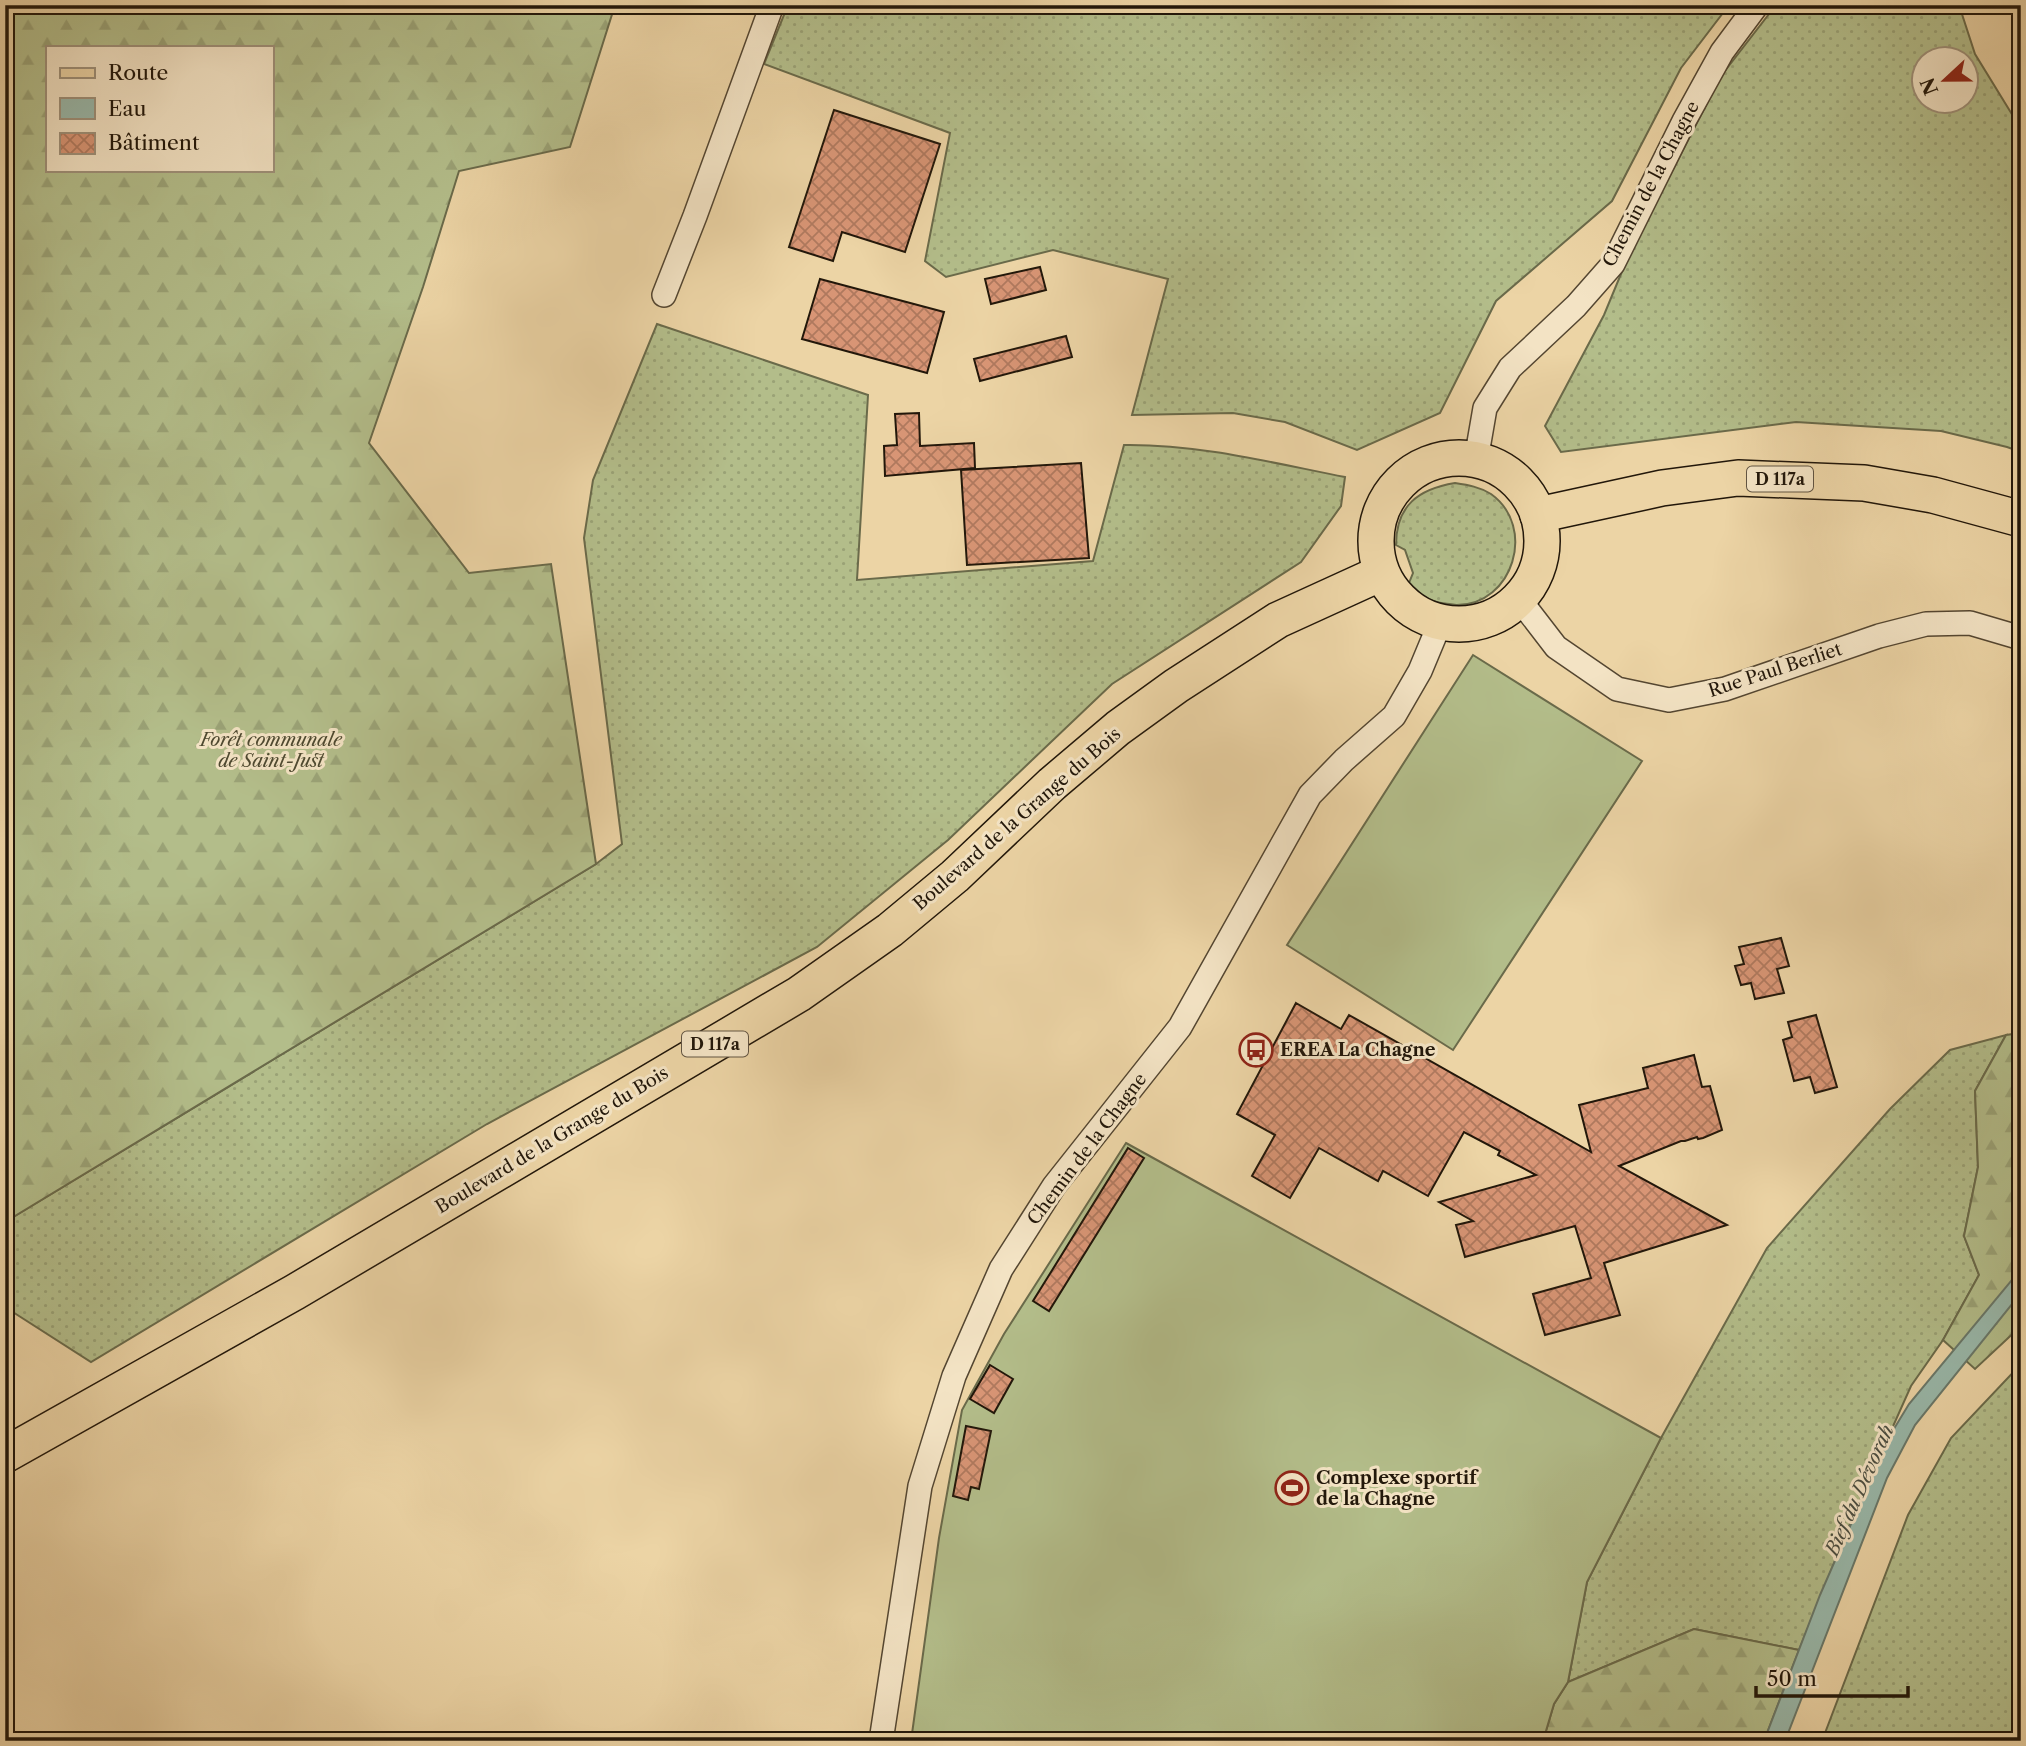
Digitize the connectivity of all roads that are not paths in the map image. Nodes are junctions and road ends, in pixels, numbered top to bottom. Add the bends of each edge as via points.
1 (772, 5) edge
2 (1757, 5) edge
3 (664, 295) dead end
4 (1476, 460) junction
5 (1538, 515) junction
6 (2021, 519) edge
7 (1381, 573) junction
8 (1519, 599) junction
9 (1440, 623) junction
10 (2021, 638) edge
11 (5, 1455) edge
12 (881, 1741) edge

1 - 3 street
2 - 4 street, Chemin de la Chagne via 1722,52 1690,109 1613,264 1510,368 1485,408
4 - 5 main road via 1514,479
4 - 7 main road via 1437,461 1401,480 1380,514 1376,554
5 - 6 main road, D 117a via 1661,488 1738,478 1864,483 1933,495
5 - 8 main road via 1541,558
7 - 9 main road via 1405,605
7 - 11 main road, Boulevard de la Grange du Bois / D 117a via 1278,620 1167,693 1052,784 890,930 799,994 295,1292
8 - 9 main road via 1496,617 1468,625
8 - 10 street, Rue Paul Berliet via 1556,647 1617,690 1669,699 1726,689 1926,624 1970,623
9 - 12 street, Chemin de la Chagne via 1394,716 1310,795 1180,1027 1054,1186 1001,1269 954,1376 920,1486

